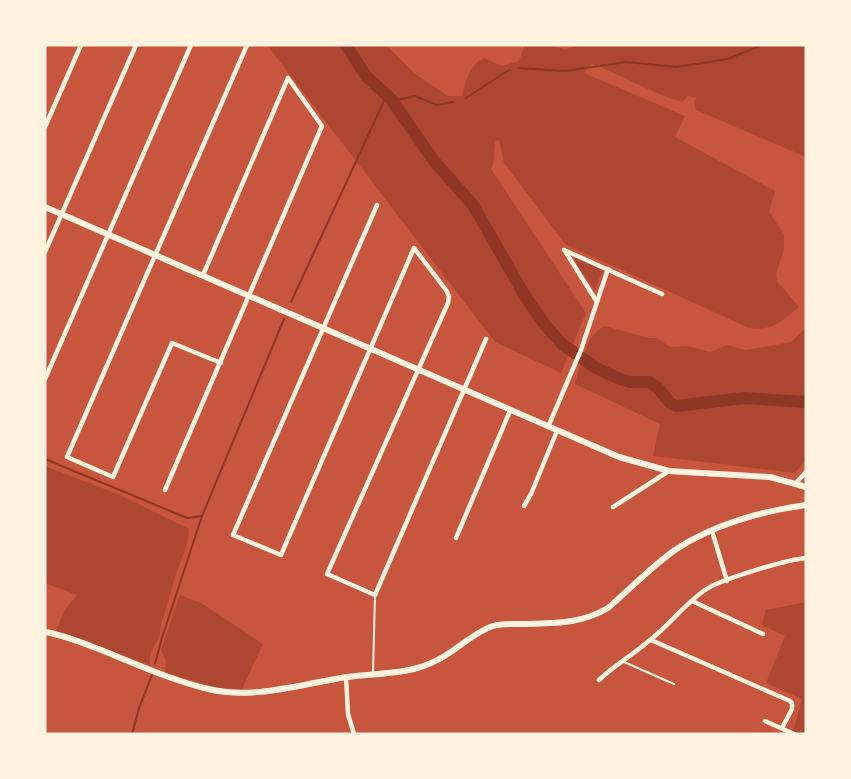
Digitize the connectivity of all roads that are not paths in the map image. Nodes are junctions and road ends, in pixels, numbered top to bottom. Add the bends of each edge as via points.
1 (81, 45) edge
2 (136, 45) edge
3 (191, 45) edge
4 (247, 45) edge
5 (45, 127) edge
6 (378, 205) dead end
7 (45, 207) edge
8 (62, 214) junction
9 (109, 234) junction
10 (45, 252) edge
11 (156, 255) junction
12 (608, 269) junction
13 (203, 275) junction
14 (662, 294) dead end
15 (250, 296) junction
16 (597, 302) junction
17 (324, 328) junction
18 (486, 339) dead end
19 (370, 348) junction
20 (221, 363) junction
21 (418, 369) junction
22 (45, 379) edge
23 (464, 390) junction
24 (510, 411) junction
25 (548, 427) junction
26 (557, 431) junction
27 (669, 471) junction
28 (806, 472) edge
29 (796, 483) junction
30 (806, 487) edge
31 (165, 490) dead end
32 (806, 505) edge
33 (524, 506) dead end
34 (613, 507) dead end
35 (712, 531) junction
36 (456, 538) dead end
37 (806, 558) edge
38 (727, 580) junction
39 (375, 595) junction
40 (692, 602) junction
41 (45, 632) edge
42 (763, 634) dead end
43 (651, 640) junction
44 (621, 661) junction
45 (373, 674) junction
46 (346, 677) junction
47 (599, 680) dead end
48 (674, 684) dead end
49 (765, 721) dead end
50 (782, 728) junction
51 (354, 734) edge
52 (794, 734) edge

1 - 5 street
2 - 8 street
3 - 9 street
4 - 11 street
6 - 17 street
7 - 8 main road
8 - 9 main road
8 - 10 street
9 - 11 main road
9 - 22 street
11 - 13 main road
11 - 20 street via 67,457 113,477 172,343
12 - 14 street
12 - 16 street
12 - 16 street via 564,250
13 - 15 main road
13 - 15 street via 288,78 322,126
15 - 17 main road
15 - 20 street
16 - 25 street
17 - 19 main road
17 - 19 street via 233,535 281,555
18 - 23 street
19 - 21 main road
19 - 21 street via 414,248 449,296
20 - 31 street
21 - 23 main road
21 - 39 street via 327,574
23 - 24 main road
23 - 39 street
24 - 25 main road
24 - 36 street
25 - 26 main road
26 - 27 main road via 619,457
26 - 33 street
27 - 29 main road via 770,477
27 - 34 street
28 - 29 street
29 - 30 main road
32 - 35 main road
35 - 38 street
35 - 45 main road via 677,549 598,614 569,623 497,625 430,664
37 - 38 street
38 - 40 street via 705,590
39 - 45 lane
40 - 42 street
40 - 43 street
41 - 46 main road via 186,683 228,692 268,691
43 - 44 street
43 - 50 street via 790,701 792,709
44 - 47 street
44 - 48 lane
45 - 46 main road
46 - 51 street via 348,714
49 - 50 street
50 - 52 street

